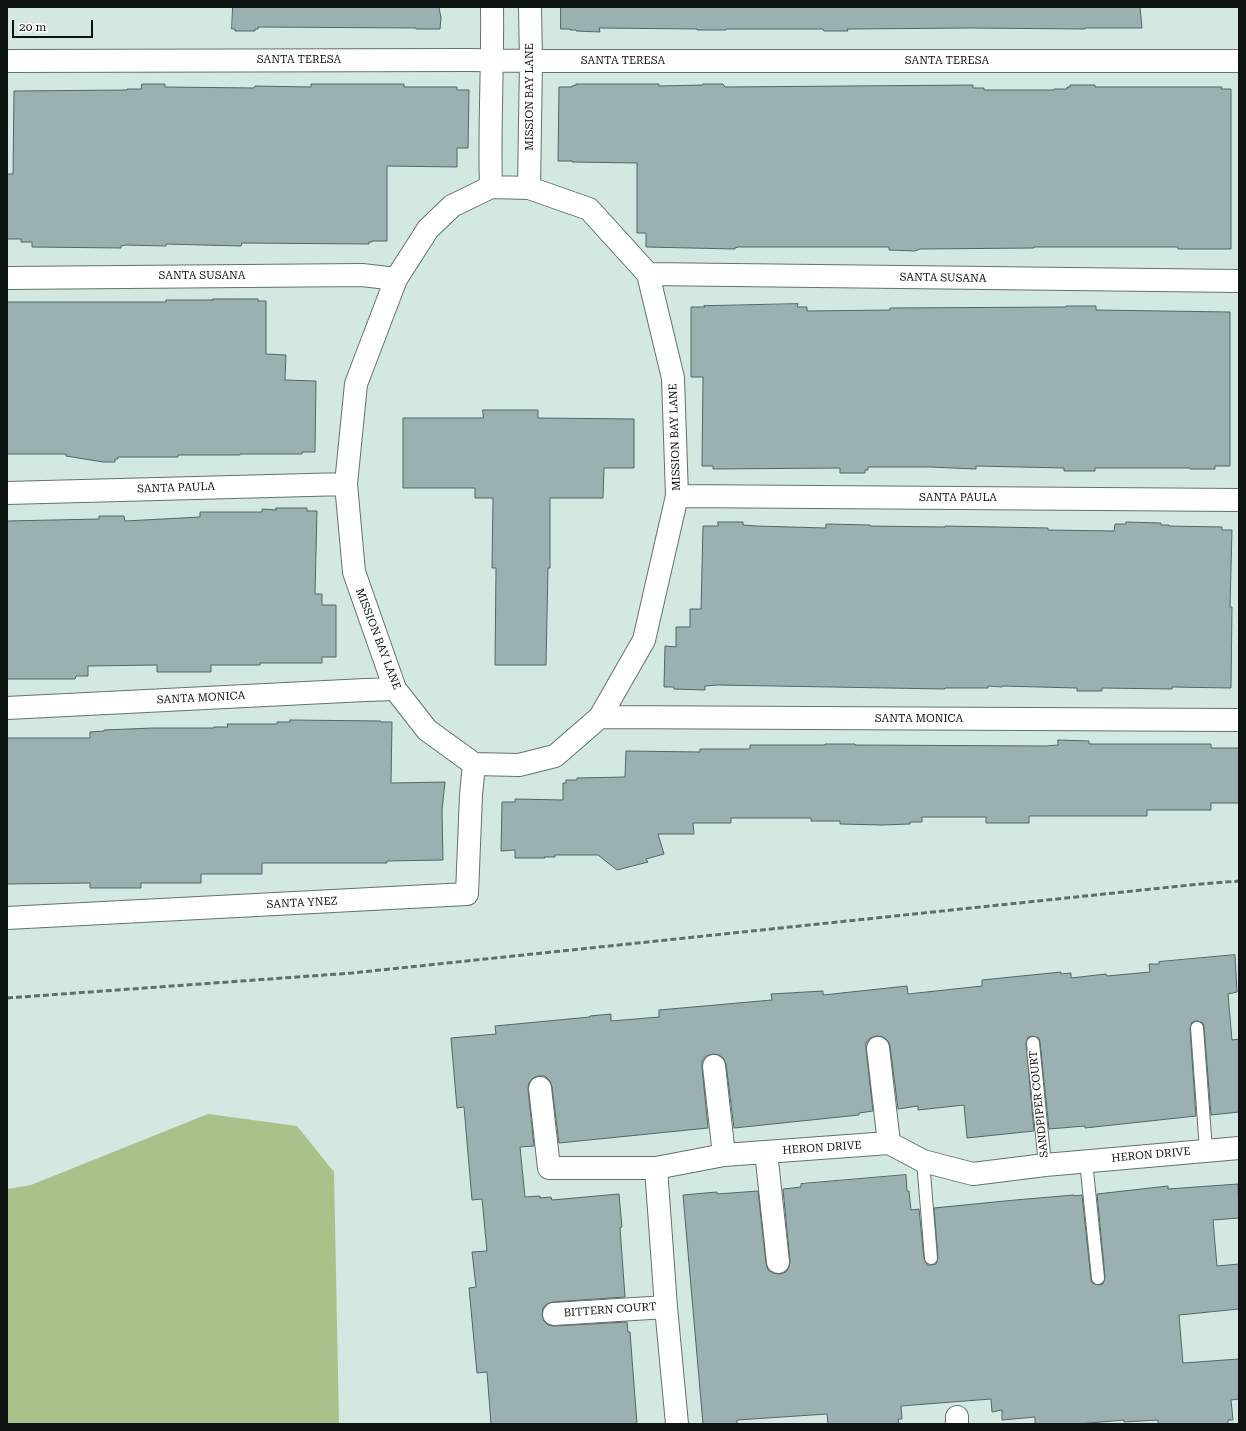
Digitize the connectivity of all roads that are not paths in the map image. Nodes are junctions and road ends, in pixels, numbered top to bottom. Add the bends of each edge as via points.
1 (492, 7) edge
2 (530, 7) edge
3 (492, 60) junction
4 (7, 61) edge
5 (531, 61) junction
6 (1239, 61) edge
7 (491, 187) junction
8 (529, 188) junction
9 (648, 274) junction
10 (7, 278) edge
11 (396, 279) junction
12 (1239, 282) edge
13 (346, 484) junction
14 (7, 492) edge
15 (677, 496) junction
16 (1239, 500) edge
17 (395, 689) junction
18 (7, 708) edge
19 (600, 717) junction
20 (1239, 720) edge
21 (474, 764) junction
22 (7, 918) edge
23 (1196, 1028) dead end
24 (1032, 1043) dead end
25 (878, 1048) dead end
26 (714, 1066) dead end
27 (540, 1088) dead end
28 (889, 1143) junction
29 (1239, 1148) edge
30 (1206, 1150) junction
31 (766, 1152) junction
32 (724, 1155) junction
33 (923, 1162) junction
34 (1086, 1162) junction
35 (1045, 1165) junction
36 (656, 1168) junction
37 (931, 1258) dead end
38 (778, 1262) dead end
39 (1098, 1278) dead end
40 (666, 1306) junction
41 (554, 1314) dead end
42 (677, 1424) edge

1 - 3 street
2 - 5 street, MISSION BAY LANE
3 - 4 street, SANTA TERESA
3 - 5 street, SANTA TERESA
3 - 7 street
5 - 6 street, SANTA TERESA
5 - 8 street, MISSION BAY LANE
7 - 8 street, MISSION BAY LANE
7 - 11 street, MISSION BAY LANE via 452,206 428,229
8 - 9 street, MISSION BAY LANE via 589,209
9 - 12 street, SANTA SUSANA
9 - 15 street, MISSION BAY LANE via 673,378
10 - 11 street, SANTA SUSANA via 362,275
11 - 13 street, MISSION BAY LANE via 356,384
13 - 14 street, SANTA PAULA
13 - 17 street, MISSION BAY LANE via 354,572
15 - 16 street, SANTA PAULA
15 - 19 street, MISSION BAY LANE via 644,640
17 - 18 street, SANTA MONICA
17 - 21 street, MISSION BAY LANE via 427,730
19 - 20 street, SANTA MONICA
19 - 21 street, MISSION BAY LANE via 555,756 519,765
21 - 22 street, SANTA YNEZ via 467,894
23 - 30 lane
24 - 35 lane, SANDPIPER COURT
25 - 28 street
26 - 32 street
27 - 36 street, HERON DRIVE via 549,1168
28 - 31 street, HERON DRIVE
28 - 33 street, HERON DRIVE
29 - 30 street, HERON DRIVE
30 - 34 street, HERON DRIVE
31 - 32 street, HERON DRIVE
31 - 38 street
32 - 36 street, HERON DRIVE
33 - 35 street, HERON DRIVE via 973,1174
33 - 37 lane
34 - 35 street, HERON DRIVE
34 - 39 lane
36 - 40 street
40 - 41 street, BITTERN COURT
40 - 42 street

